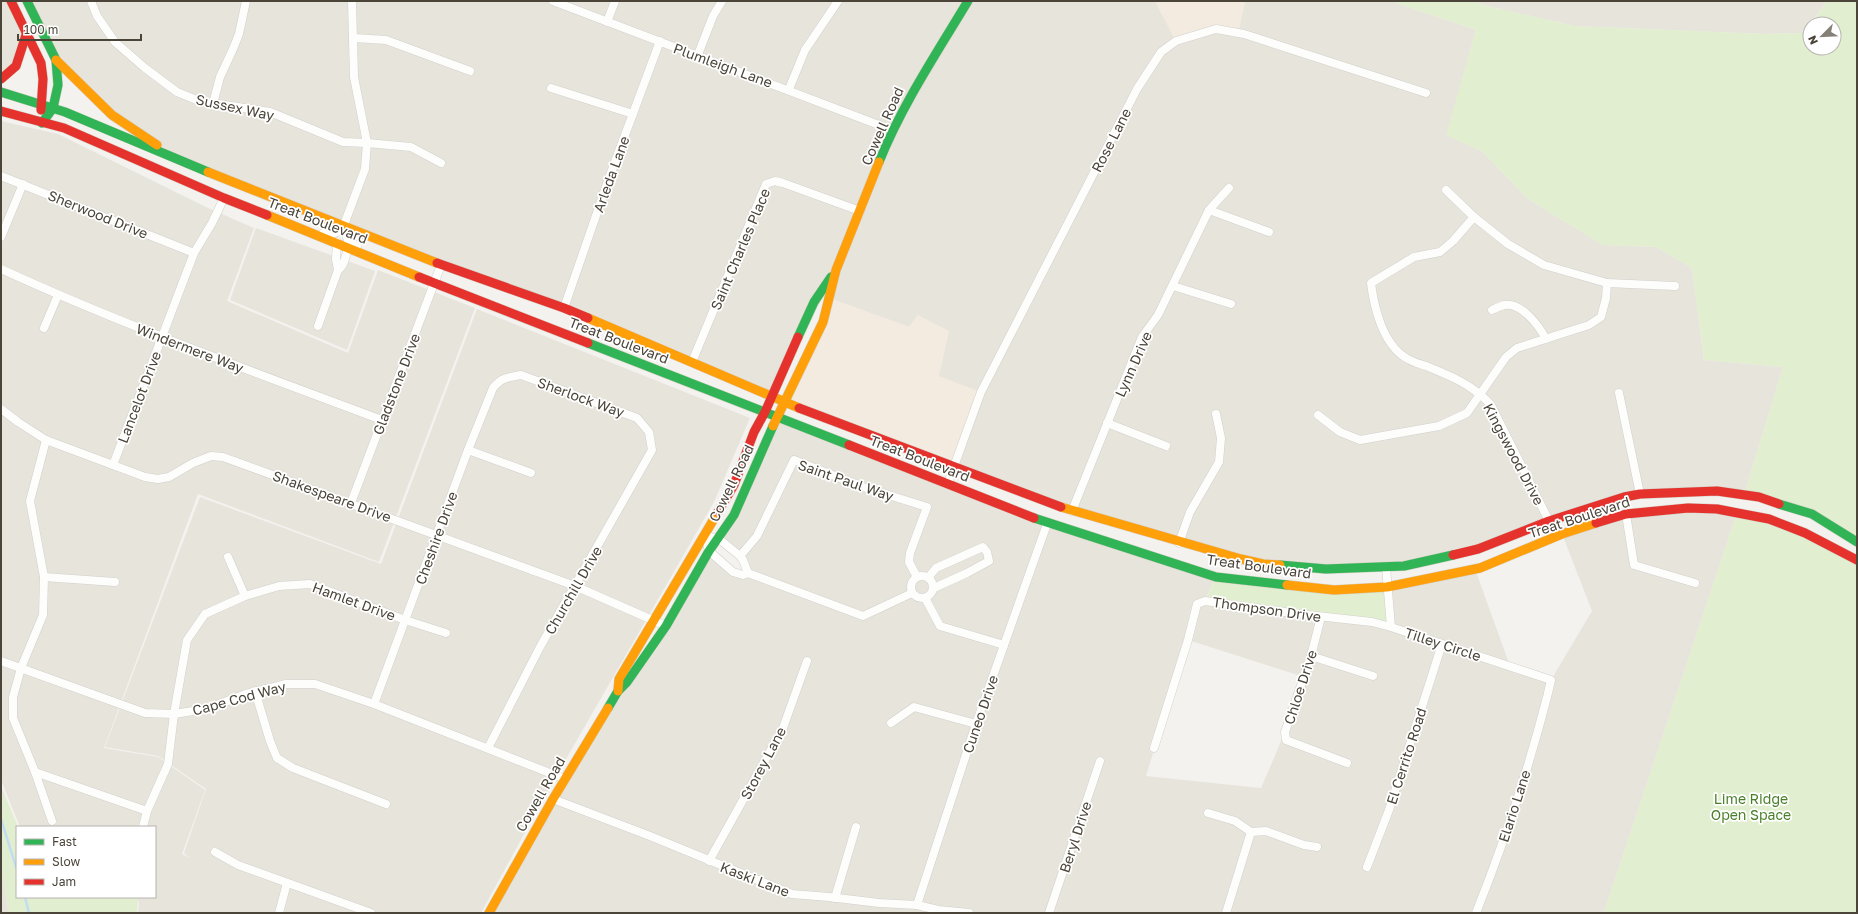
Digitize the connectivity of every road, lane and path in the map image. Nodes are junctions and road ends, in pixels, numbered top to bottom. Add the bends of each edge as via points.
1 (11, 1) edge
2 (27, 1) edge
3 (91, 1) edge
4 (246, 1) edge
5 (352, 1) edge
6 (553, 1) edge
7 (615, 1) edge
8 (722, 1) edge
9 (838, 1) edge
10 (968, 1) edge
11 (607, 22) junction
12 (27, 32) junction
13 (354, 38) junction
14 (660, 41) junction
15 (697, 57) junction
16 (56, 60) junction
17 (470, 71) dead end
18 (1, 79) edge
19 (551, 88) dead end
20 (789, 89) junction
21 (1, 92) edge
22 (1426, 92) dead end
23 (40, 104) junction
24 (213, 104) junction
25 (53, 108) junction
26 (1, 111) edge
27 (633, 114) junction
28 (42, 123) junction
29 (892, 130) junction
30 (367, 143) junction
31 (441, 163) dead end
32 (198, 168) junction
33 (1, 176) edge
34 (23, 184) junction
35 (1229, 188) dead end
36 (1446, 190) dead end
37 (224, 198) junction
38 (1209, 210) junction
39 (860, 211) junction
40 (259, 212) junction
41 (1474, 217) junction
42 (344, 227) junction
43 (1269, 232) dead end
44 (1, 237) edge
45 (337, 242) junction
46 (348, 247) junction
47 (194, 253) junction
48 (371, 256) junction
49 (441, 265) junction
50 (1, 269) edge
51 (338, 270) junction
52 (836, 270) junction
53 (434, 283) junction
54 (1607, 283) junction
55 (1173, 286) junction
56 (1675, 286) dead end
57 (58, 295) junction
58 (1231, 304) dead end
59 (564, 308) junction
60 (1492, 310) dead end
61 (318, 326) dead end
62 (44, 328) dead end
63 (162, 338) junction
64 (1546, 339) junction
65 (692, 362) junction
66 (506, 377) joint
67 (1619, 393) dead end
68 (1481, 394) junction
69 (772, 397) junction
70 (785, 403) junction
71 (1, 409) edge
72 (765, 412) junction
73 (1216, 414) dead end
74 (1318, 415) dead end
75 (777, 417) junction
76 (382, 420) junction
77 (1107, 423) junction
78 (650, 432) joint
79 (46, 440) junction
80 (1166, 446) dead end
81 (468, 450) junction
82 (113, 465) junction
83 (954, 466) junction
84 (531, 473) dead end
85 (948, 483) junction
86 (1640, 494) junction
87 (350, 502) junction
88 (1072, 511) junction
89 (1623, 514) junction
90 (1549, 521) junction
91 (1047, 524) junction
92 (436, 536) junction
93 (706, 536) junction
94 (719, 539) junction
95 (1179, 542) junction
96 (1857, 542) edge
97 (708, 551) junction
98 (740, 556) junction
99 (228, 557) dead end
100 (1857, 560) edge
101 (1495, 561) junction
102 (1386, 567) junction
103 (748, 573) junction
104 (44, 577) junction
105 (917, 577) junction
106 (928, 578) junction
107 (115, 582) dead end
108 (1695, 584) dead end
109 (574, 586) junction
110 (1387, 587) junction
111 (934, 588) junction
112 (912, 593) junction
113 (245, 596) junction
114 (925, 598) junction
115 (1321, 617) junction
116 (405, 620) junction
117 (653, 620) junction
118 (666, 626) junction
119 (1391, 627) junction
120 (446, 633) dead end
121 (1442, 644) junction
122 (1004, 645) junction
123 (1311, 656) junction
124 (1, 661) edge
125 (807, 661) dead end
126 (21, 668) junction
127 (1373, 676) dead end
128 (1552, 680) joint
129 (618, 691) junction
130 (256, 692) junction
131 (374, 704) junction
132 (174, 714) junction
133 (891, 723) dead end
134 (976, 724) junction
135 (488, 748) junction
136 (1154, 748) dead end
137 (1100, 761) dead end
138 (1347, 763) dead end
139 (36, 772) junction
140 (565, 779) junction
141 (553, 799) junction
142 (386, 804) dead end
143 (147, 811) junction
144 (1208, 813) dead end
145 (52, 821) dead end
146 (143, 826) edge
147 (856, 827) dead end
148 (1252, 832) junction
149 (1317, 847) dead end
150 (215, 852) dead end
151 (709, 861) junction
152 (1367, 867) dead end
153 (287, 883) junction
154 (835, 898) junction
155 (917, 905) junction
156 (938, 911) edge
157 (279, 913) edge
158 (371, 913) edge
159 (489, 913) edge
160 (969, 913) edge
161 (1049, 913) edge
162 (1226, 913) edge
163 (1476, 913) edge

1 - 12 main road
2 - 16 main road
3 - 24 street, Sussex Way via 97,16 115,42 145,68 177,92
4 - 24 street via 239,34 220,77
5 - 13 street
6 - 11 street, Plumleigh Lane
7 - 11 street
8 - 15 street via 713,16
9 - 20 street via 805,50
10 - 29 main road, Cowell Road via 915,87
11 - 14 street, Plumleigh Lane
12 - 18 main road via 16,66
12 - 23 main road via 41,63 43,79
13 - 17 street via 386,40
13 - 30 street via 354,77
14 - 15 street, Plumleigh Lane
14 - 27 street, Arleda Lane
15 - 20 street, Plumleigh Lane
16 - 25 main road via 58,85
16 - 32 main road via 112,115 137,133
19 - 27 street
20 - 29 street, Plumleigh Lane
21 - 23 main road, Treat Boulevard
22 - 83 street, Rose Lane via 1244,34 1216,29 1176,41 1161,52 1134,94 981,392
23 - 25 main road, Treat Boulevard
23 - 28 main road
24 - 30 street, Sussex Way via 270,112 343,142
25 - 28 main road
25 - 32 main road, Treat Boulevard
26 - 28 main road, Treat Boulevard
27 - 59 street, Arleda Lane
28 - 37 main road, Treat Boulevard via 64,128
29 - 39 main road, Cowell Road
30 - 31 street, Sussex Way via 411,147
30 - 42 street via 365,169
32 - 42 main road, Treat Boulevard
33 - 34 street, Sherwood Drive
34 - 44 street
34 - 47 street, Sherwood Drive
35 - 38 street, Lynn Drive
36 - 41 street
37 - 40 main road, Treat Boulevard
37 - 47 street, Lancelot Drive
38 - 43 street
38 - 55 street, Lynn Drive
39 - 52 main road, Cowell Road
39 - 65 street, Saint Charles Place via 775,180 766,184
40 - 42 street via 268,211 326,234 339,232
40 - 45 main road, Treat Boulevard
41 - 54 street via 1508,244 1544,265
41 - 68 street, Kingswood Drive via 1440,252 1414,257 1371,283 1373,299 1391,344 1406,358 1460,380
42 - 48 street via 348,241 368,250
42 - 49 main road, Treat Boulevard
45 - 46 main road, Treat Boulevard
45 - 51 street
46 - 48 main road, Treat Boulevard
46 - 51 street via 344,263
47 - 63 street, Lancelot Drive
48 - 53 main road, Treat Boulevard
49 - 53 street, Gladstone Drive
49 - 59 main road, Treat Boulevard
50 - 57 street, Windermere Way
51 - 61 street
52 - 69 main road, Cowell Road via 814,302
52 - 70 main road, Cowell Road via 822,322
53 - 72 main road, Treat Boulevard
53 - 76 street, Gladstone Drive
54 - 56 street
54 - 64 street via 1601,317 1589,325
55 - 58 street
55 - 77 street, Lynn Drive via 1158,315 1142,337
57 - 62 street
57 - 63 street, Windermere Way
59 - 65 main road, Treat Boulevard
60 - 64 street via 1505,305 1528,314 1538,324
63 - 76 street, Windermere Way
63 - 82 street, Lancelot Drive
64 - 68 street via 1517,348 1506,358
65 - 69 main road, Treat Boulevard
66 - 78 street, Sherlock Way via 521,375 637,418
66 - 81 street, Cheshire Drive via 498,381 493,388
67 - 86 street
68 - 74 street via 1467,413 1438,426 1360,440 1340,432
68 - 90 street, Kingswood Drive via 1497,415
69 - 70 main road, Treat Boulevard
69 - 72 main road, Cowell Road
70 - 75 main road, Cowell Road
70 - 83 main road, Treat Boulevard
71 - 79 street, Shakespeare Drive
72 - 75 main road, Treat Boulevard
72 - 93 main road, Cowell Road via 754,432 734,484
73 - 95 street via 1221,438 1219,462 1190,512
75 - 85 main road, Treat Boulevard
75 - 94 main road, Cowell Road via 734,515
76 - 87 street, Gladstone Drive
77 - 80 street
77 - 88 street, Lynn Drive
78 - 109 street, Churchill Drive via 652,450
79 - 82 street, Shakespeare Drive
79 - 104 street via 30,501
81 - 84 street
81 - 92 street, Cheshire Drive
82 - 87 street, Shakespeare Drive via 158,479 169,477 211,456 224,457
83 - 85 street, Rose Lane
83 - 88 main road, Treat Boulevard
85 - 91 main road, Treat Boulevard
86 - 90 main road, Treat Boulevard
86 - 96 main road, Treat Boulevard via 1717,490 1759,497 1812,514
87 - 92 street, Shakespeare Drive
88 - 95 main road, Treat Boulevard
89 - 90 main road via 1596,513 1561,525
89 - 100 main road, Treat Boulevard via 1688,508 1717,509 1769,519 1805,533
89 - 101 main road, Treat Boulevard via 1562,534
89 - 108 street via 1634,565
90 - 101 main road via 1540,536 1508,548
90 - 102 main road, Treat Boulevard via 1478,549 1404,566
91 - 110 main road, Treat Boulevard via 1216,577 1334,590
91 - 122 street, Cuneo Drive
92 - 109 street, Shakespeare Drive
92 - 116 street, Cheshire Drive
93 - 94 street
93 - 97 street
93 - 117 main road, Cowell Road
94 - 97 main road, Cowell Road
94 - 98 street
95 - 102 main road, Treat Boulevard via 1263,564 1326,568
97 - 103 street via 733,572 743,575
97 - 118 main road, Cowell Road
98 - 103 street
98 - 105 street, Saint Paul Way via 757,536 794,460 863,487 927,507 910,553 909,562
99 - 113 street
101 - 110 main road, Treat Boulevard via 1480,568
102 - 110 street, Tilley Circle
103 - 112 street via 863,616
104 - 107 street
104 - 126 street via 43,615
105 - 106 street
105 - 112 street via 912,582
106 - 111 street
106 - 111 street via 936,568 983,546 987,552 989,561
109 - 117 street, Shakespeare Drive
109 - 135 street, Churchill Drive
110 - 119 street, Tilley Circle
111 - 114 street via 931,595
112 - 114 street via 918,598
113 - 116 street, Hamlet Drive via 280,586 310,584
113 - 132 street, Hamlet Drive via 204,614 187,640
114 - 122 street via 940,626
115 - 119 street, Thompson Drive via 1372,622
115 - 123 street, Chloe Drive
115 - 136 street, Thompson Drive via 1205,600 1197,604
116 - 120 street, Hamlet Drive
116 - 131 street, Cheshire Drive
117 - 118 street, Shakespeare Drive
117 - 129 main road, Cowell Road via 619,679
118 - 129 main road, Cowell Road
119 - 121 street, Tilley Circle
121 - 128 street, Tilley Circle
121 - 152 street, El Cerrito Road via 1389,810
122 - 134 street, Cuneo Drive
123 - 127 street
123 - 138 street, Chloe Drive via 1285,732 1286,740
124 - 126 street, Cape Cod Way
125 - 151 street, Storey Lane via 783,728
126 - 132 street, Cape Cod Way via 145,713
126 - 139 street via 13,697 13,718
128 - 163 street, Elario Lane via 1535,743 1497,860
129 - 140 main road, Cowell Road
130 - 131 street, Cape Cod Way via 286,684 316,684
130 - 132 street, Cape Cod Way via 206,710
130 - 142 street via 277,758 293,768
131 - 135 street, Cape Cod Way
132 - 143 street, Hamlet Drive via 168,764
133 - 134 street via 914,707
134 - 155 street, Cuneo Drive
135 - 140 street, Cape Cod Way
137 - 161 street, Beryl Drive
139 - 143 street
139 - 145 street
140 - 141 main road, Cowell Road
141 - 151 street, Kaski Lane
141 - 159 main road, Cowell Road
143 - 146 street, Hamlet Drive
144 - 148 street via 1235,821
147 - 154 street
148 - 149 street via 1266,831
148 - 162 street
150 - 153 street via 238,865
151 - 154 street, Kaski Lane via 792,894
153 - 157 street
153 - 158 street
154 - 155 street, Kaski Lane
155 - 156 street, Kaski Lane
156 - 160 street, Kaski Lane

